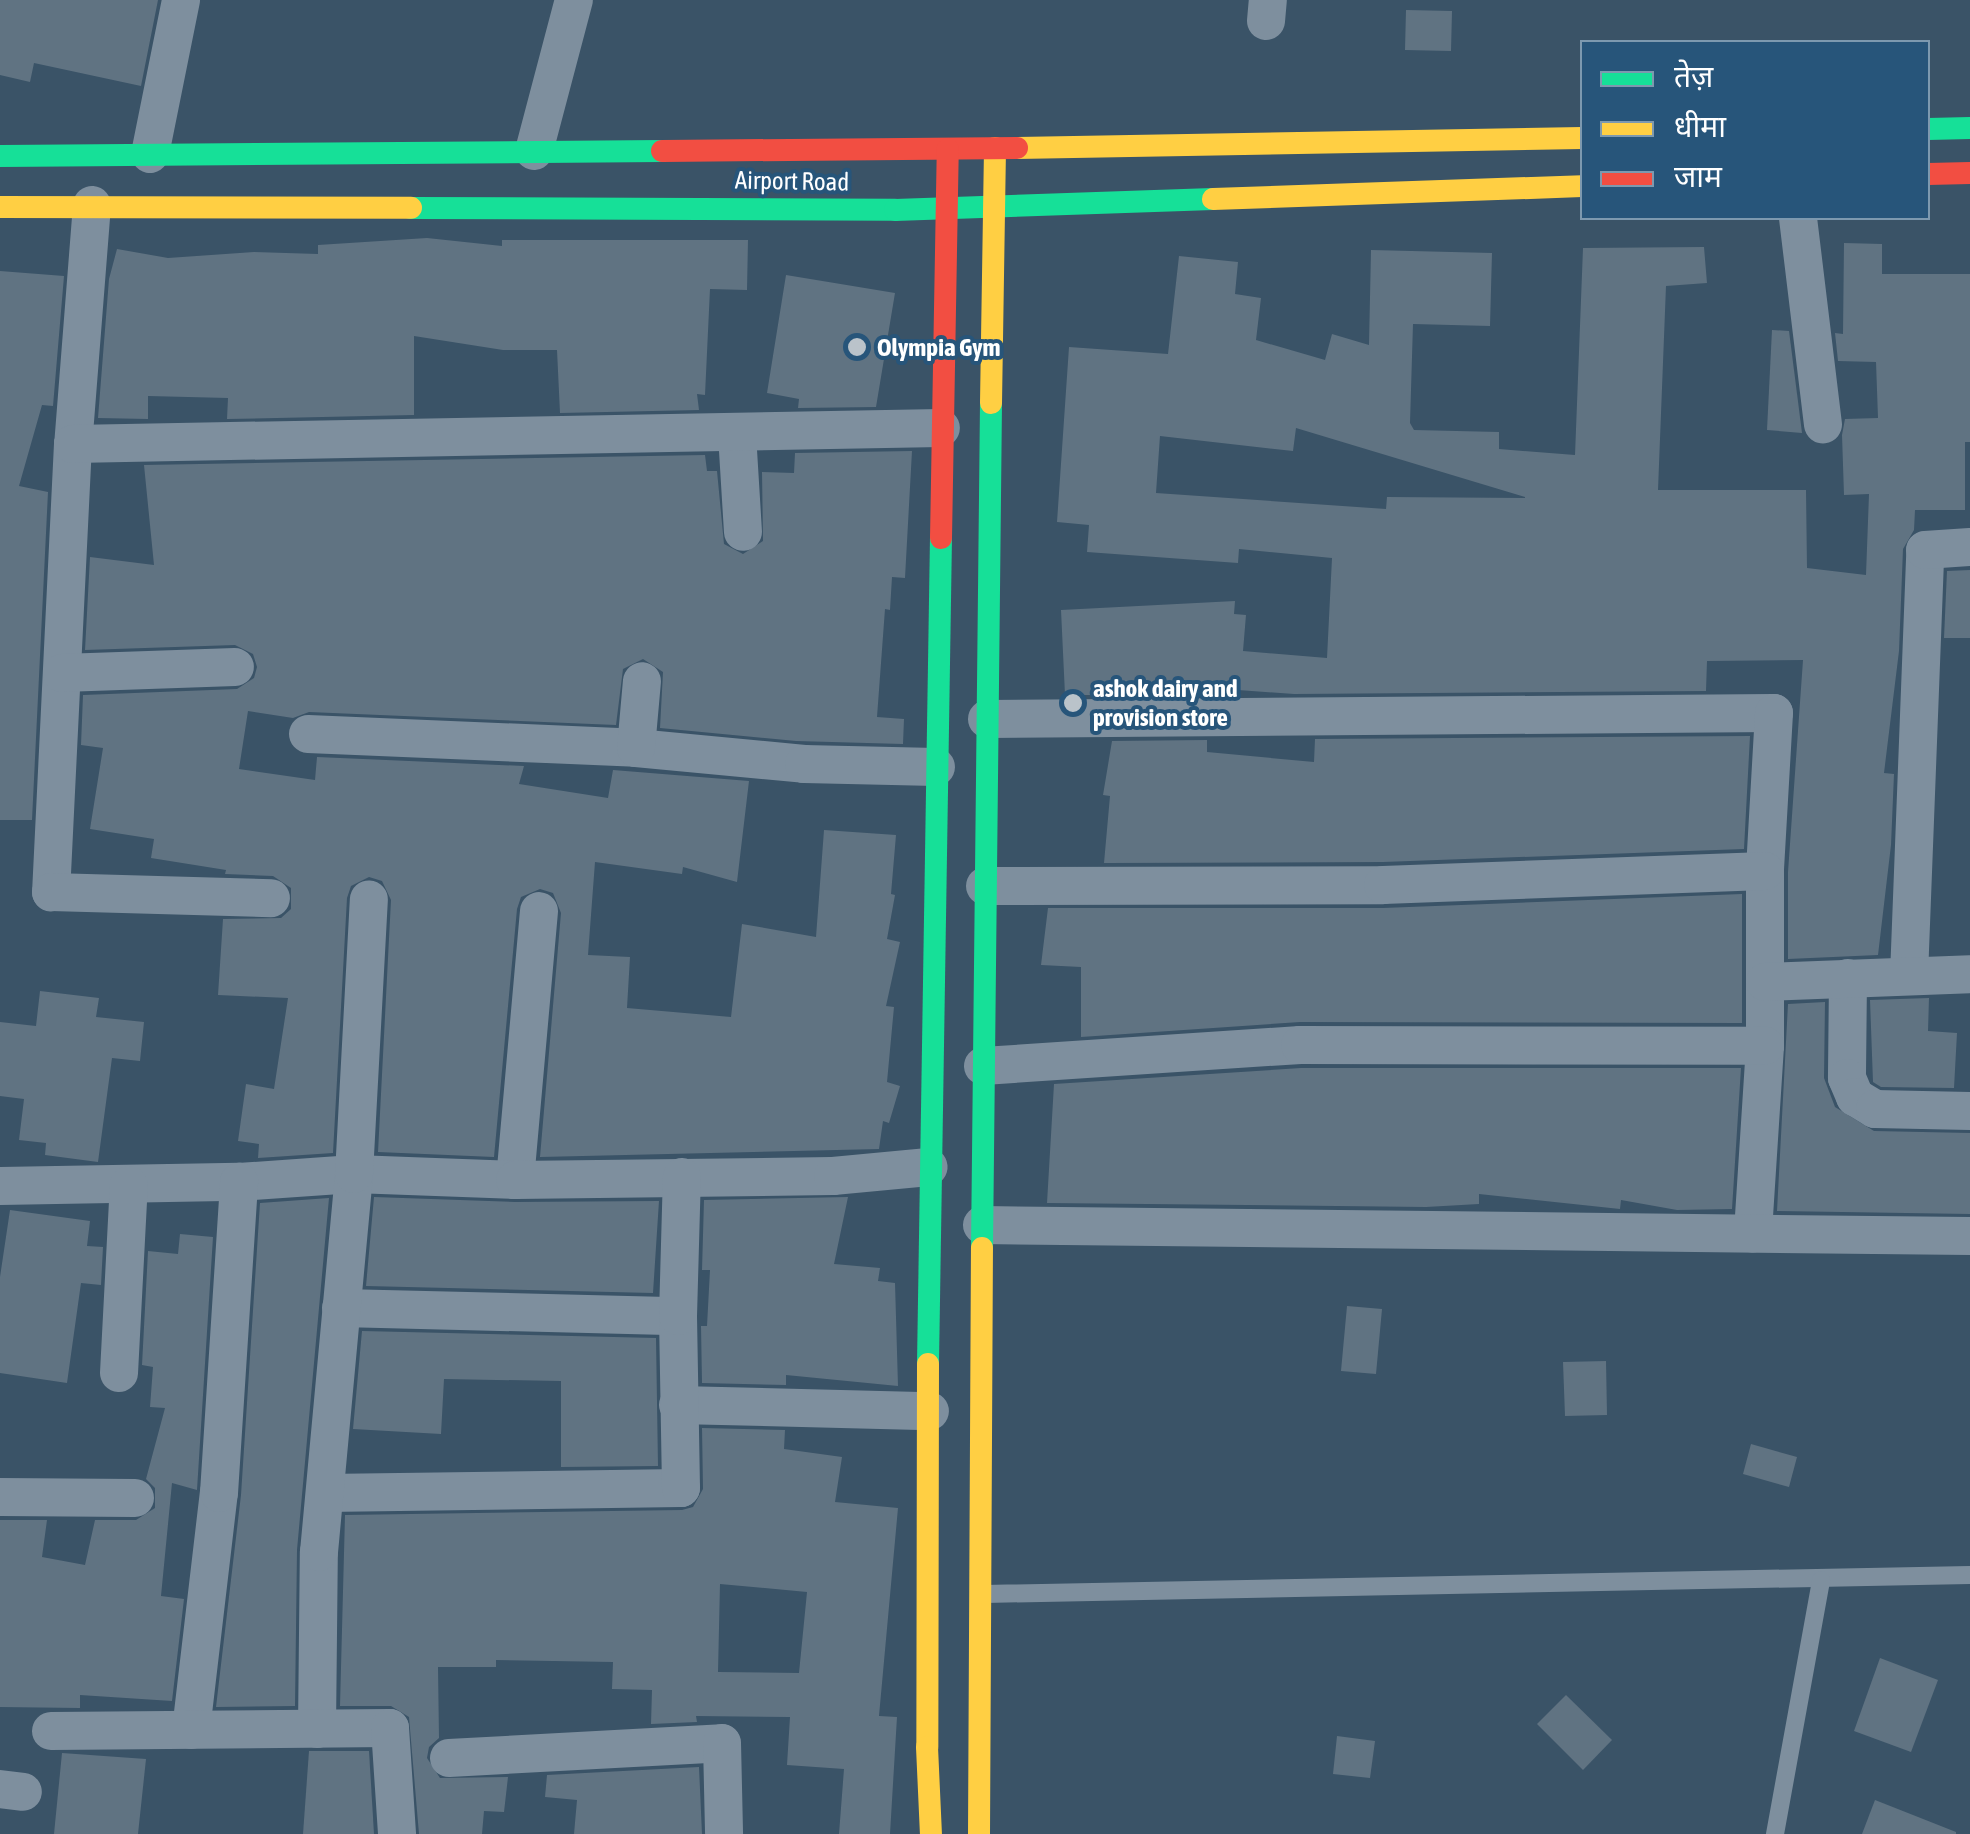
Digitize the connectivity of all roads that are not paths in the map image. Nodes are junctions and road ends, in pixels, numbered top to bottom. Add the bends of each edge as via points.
1 (180, 0) edge
2 (574, 0) edge
3 (1970, 128) edge
4 (1930, 129) edge
5 (1580, 138) edge
6 (995, 148) junction
7 (948, 149) junction
8 (534, 150) junction
9 (150, 154) junction
10 (0, 156) edge
11 (1970, 173) edge
12 (1930, 174) edge
13 (1580, 186) edge
14 (92, 205) junction
15 (0, 207) edge
16 (995, 208) junction
17 (946, 209) junction
18 (1798, 220) edge
19 (1824, 424) dead end
20 (941, 428) junction
21 (737, 434) junction
22 (73, 444) junction
23 (744, 532) dead end
24 (1970, 547) edge
25 (234, 667) dead end
26 (62, 672) junction
27 (642, 681) dead end
28 (987, 718) junction
29 (308, 734) dead end
30 (636, 748) junction
31 (936, 767) junction
32 (1765, 871) junction
33 (984, 886) junction
34 (271, 898) dead end
35 (370, 900) dead end
36 (539, 911) dead end
37 (1970, 974) edge
38 (1909, 976) junction
39 (1848, 978) junction
40 (1766, 982) junction
41 (1765, 1046) junction
42 (983, 1066) junction
43 (1970, 1111) edge
44 (929, 1167) junction
45 (354, 1174) junction
46 (682, 1177) junction
47 (515, 1180) junction
48 (239, 1182) junction
49 (129, 1185) junction
50 (0, 1186) edge
51 (982, 1225) junction
52 (1753, 1234) junction
53 (1970, 1236) edge
54 (341, 1308) junction
55 (678, 1316) junction
56 (120, 1373) dead end
57 (678, 1405) junction
58 (930, 1411) junction
59 (325, 1493) junction
60 (0, 1498) edge
61 (135, 1498) dead end
62 (1970, 1575) edge
63 (1821, 1580) junction
64 (980, 1594) junction
65 (318, 1729) junction
66 (51, 1730) dead end
67 (191, 1730) junction
68 (449, 1758) dead end
69 (397, 1834) edge
70 (724, 1834) edge
71 (931, 1834) edge
72 (980, 1834) edge
73 (1774, 1834) edge

1 - 9 street
2 - 8 street
3 - 4 main road
5 - 6 main road, Airport Road
6 - 7 main road, Airport Road
6 - 16 main road
7 - 8 main road, Airport Road
7 - 17 main road
8 - 9 main road, Airport Road
9 - 10 main road, Airport Road
11 - 12 main road
13 - 16 main road, Airport Road
14 - 15 main road, Airport Road
14 - 17 main road, Airport Road
14 - 22 street
16 - 17 main road, Airport Road
16 - 28 main road
17 - 20 main road
18 - 19 street
20 - 21 street
20 - 31 main road
21 - 22 street
21 - 23 street
22 - 26 street
24 - 38 street via 1925,550
25 - 26 street
26 - 34 street via 50,892
27 - 30 street
28 - 32 street via 1774,713
28 - 33 main road
29 - 30 street
30 - 31 street via 804,764
31 - 44 main road
32 - 33 street via 1383,885
32 - 40 street
33 - 42 main road
35 - 45 street
36 - 47 street
37 - 38 street
38 - 39 street
39 - 40 street
39 - 43 street via 1847,1078 1855,1097 1875,1109
40 - 41 street
41 - 42 street via 1300,1046
41 - 52 street
42 - 51 main road
44 - 46 street via 832,1176
44 - 58 main road
45 - 47 street
45 - 48 street
45 - 54 street
46 - 47 street
46 - 55 street
48 - 49 street
48 - 67 street via 219,1493
49 - 50 street
49 - 56 street
51 - 52 street
51 - 64 main road
52 - 53 street
54 - 55 street
54 - 59 street
55 - 57 street
57 - 58 street
57 - 59 street via 680,1488
58 - 71 main road
59 - 65 street
60 - 61 street
62 - 63 lane
63 - 64 lane
63 - 73 lane
64 - 72 main road
65 - 67 street
65 - 69 street via 390,1728
66 - 67 street
68 - 70 street via 722,1743

